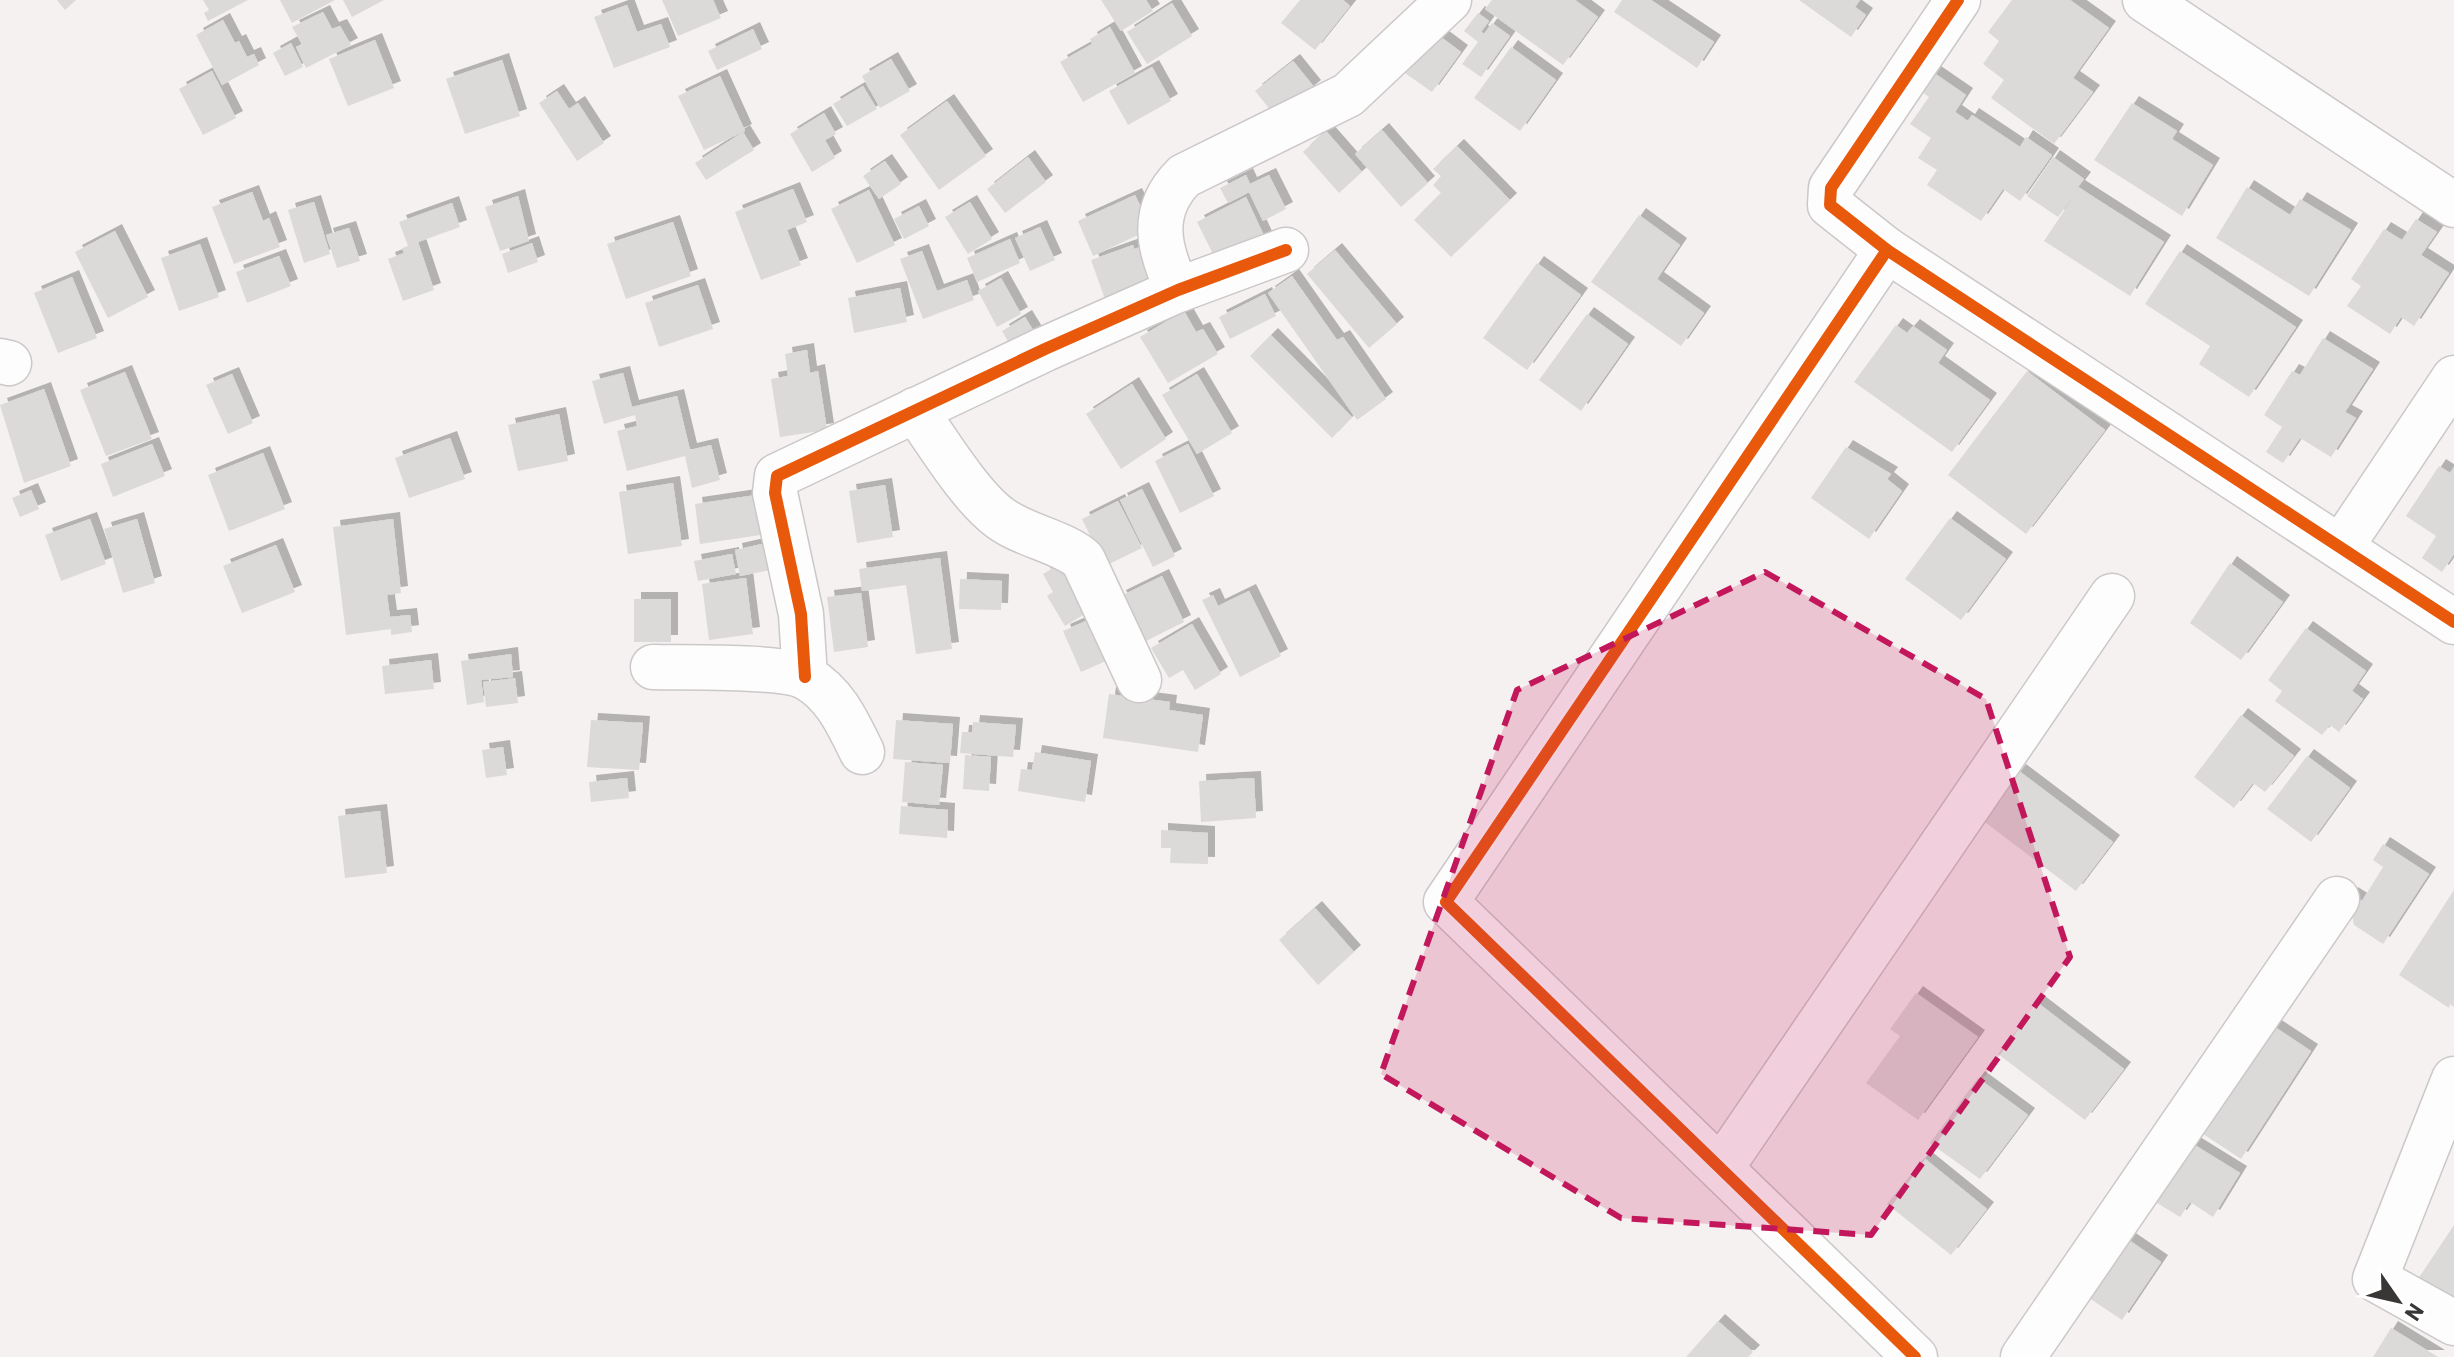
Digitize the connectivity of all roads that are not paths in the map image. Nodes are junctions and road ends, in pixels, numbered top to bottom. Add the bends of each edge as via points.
1 (1449, 0) edge
2 (1958, 0) edge
3 (2145, 0) edge
4 (2454, 205) edge
5 (1286, 250) dead end
6 (1887, 250) junction
7 (1178, 290) junction
8 (2454, 378) edge
9 (915, 410) junction
10 (2341, 547) junction
11 (2112, 596) dead end
12 (2454, 622) edge
13 (653, 667) dead end
14 (805, 677) junction
15 (1139, 680) dead end
16 (862, 752) dead end
17 (2337, 899) dead end
18 (2454, 1079) edge
19 (1721, 1168) junction
20 (2454, 1323) edge
21 (1915, 1357) edge
22 (2023, 1357) edge

1 - 7 street via 1348,95 1184,176 1170,191 1158,233 1163,260
2 - 6 street via 1831,188 1830,205
3 - 4 street
5 - 7 street
6 - 10 street
6 - 19 street via 1446,902
7 - 9 street
8 - 10 street
9 - 14 street via 777,476 775,493 801,614
9 - 15 street via 999,517 1083,560
10 - 12 street
11 - 19 street
13 - 14 street via 753,669
14 - 16 street via 842,712
17 - 22 street
18 - 20 street via 2375,1279
19 - 21 street

